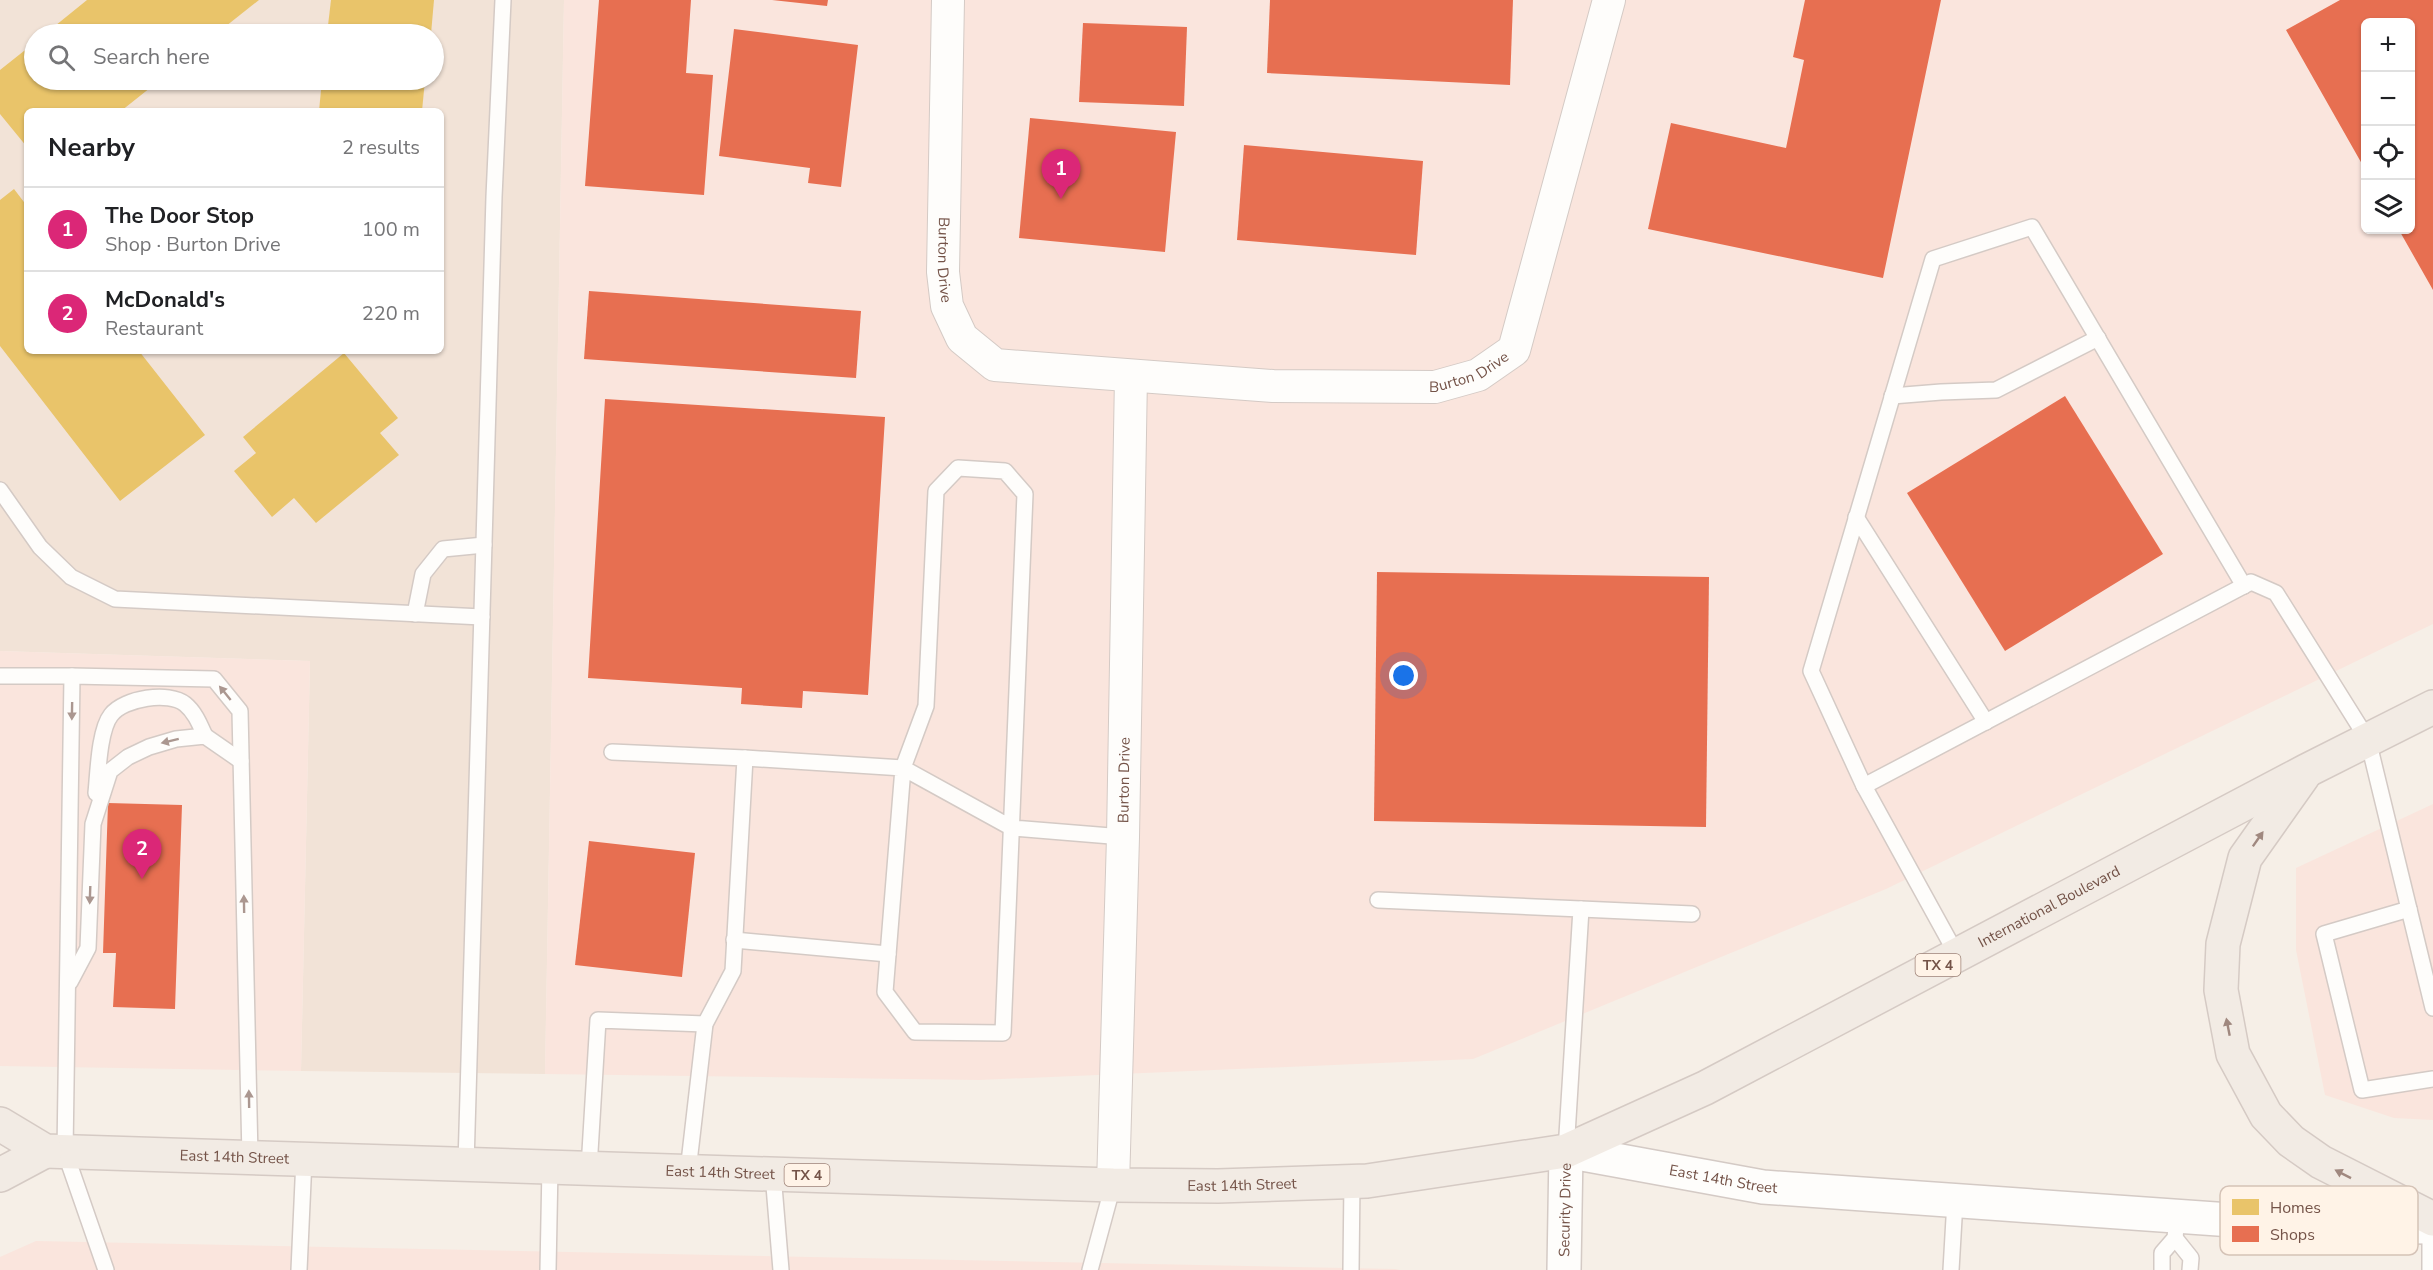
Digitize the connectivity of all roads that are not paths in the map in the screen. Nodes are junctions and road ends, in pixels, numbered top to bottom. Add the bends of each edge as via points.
1 (503, 0) edge
2 (948, 0) edge
3 (1609, 0) edge
4 (2098, 338) junction
5 (1131, 376) junction
6 (1892, 396) junction
7 (0, 490) edge
8 (1856, 517) junction
9 (484, 545) junction
10 (2244, 586) junction
11 (415, 614) junction
12 (482, 617) junction
13 (0, 676) edge
14 (72, 676) junction
15 (2433, 707) edge
16 (1986, 722) junction
17 (205, 736) junction
18 (2368, 740) junction
19 (612, 752) dead end
20 (745, 758) junction
21 (241, 761) junction
22 (903, 768) junction
23 (2306, 771) junction
24 (1864, 786) junction
25 (93, 824) junction
26 (1011, 828) junction
27 (1123, 837) junction
28 (1378, 900) dead end
29 (1581, 909) junction
30 (2409, 909) junction
31 (1692, 915) dead end
32 (734, 940) junction
33 (888, 954) junction
34 (1957, 955) junction
35 (68, 984) junction
36 (2433, 1008) edge
37 (705, 1024) junction
38 (2433, 1079) edge
39 (0, 1124) edge
40 (55, 1151) junction
41 (1566, 1151) junction
42 (250, 1157) junction
43 (304, 1159) junction
44 (466, 1164) junction
45 (550, 1167) junction
46 (589, 1168) junction
47 (688, 1172) junction
48 (773, 1174) junction
49 (0, 1175) edge
50 (1352, 1181) junction
51 (1113, 1185) junction
52 (2364, 1186) edge
53 (1955, 1201) junction
54 (2418, 1216) edge
55 (2432, 1224) edge
56 (2176, 1227) junction
57 (2220, 1227) edge
58 (106, 1270) edge
59 (299, 1270) edge
60 (548, 1270) edge
61 (781, 1270) edge
62 (1090, 1270) edge
63 (1352, 1270) edge
64 (1564, 1270) edge
65 (1951, 1270) edge
66 (2162, 1270) edge
67 (2190, 1270) edge
68 (2430, 1270) edge

1 - 9 lane
2 - 5 street, Burton Drive via 943,272 947,306 962,338 995,365
3 - 5 street, Burton Drive via 1514,350 1478,375 1434,387 1273,387
4 - 6 lane via 1996,390
4 - 6 lane via 2032,227 1933,259
4 - 10 lane
5 - 27 street, Burton Drive
6 - 8 lane
7 - 11 lane via 40,547 71,577 115,599
8 - 16 lane
8 - 24 lane via 1811,671
9 - 11 lane via 443,549 423,574
9 - 12 lane
10 - 16 lane
10 - 18 lane via 2251,582 2276,592
11 - 12 lane
12 - 44 lane
13 - 14 lane
21 -> 14 lane via 240,711 214,679
14 -> 35 lane
15 - 18 main road, International Boulevard / TX 4
16 - 24 lane
17 - 21 lane
17 -> 25 lane via 149,747 110,771
17 - 25 lane via 184,703 163,697 124,705 110,716 101,743
18 - 23 main road, International Boulevard / TX 4
18 - 30 lane
19 - 20 lane
20 - 22 lane
20 - 32 lane
42 -> 21 lane
22 - 26 lane
22 - 26 lane via 926,706 936,491 958,468 1005,471 1025,494
22 - 33 lane
23 - 34 main road, International Boulevard / TX 4
52 -> 23 main road via 2291,1141 2266,1115 2233,1054 2221,990 2223,944 2245,858
24 - 34 lane
25 -> 35 lane via 88,948
26 - 27 lane
26 - 33 lane via 1003,1034 915,1032 885,992
27 - 51 street, Burton Drive
28 - 29 lane
29 - 31 lane
29 - 41 lane
30 - 36 lane
30 - 38 lane via 2324,934 2362,1090
32 - 33 lane
32 - 37 lane via 733,970
34 - 41 main road, International Boulevard / TX 4 via 1705,1088
35 - 40 lane
37 - 46 lane via 598,1020
37 - 47 lane
39 - 40 main road, East 14th Street / TX 4
40 - 42 main road, East 14th Street / TX 4
40 - 49 main road, East 14th Street / TX 4
40 - 58 lane
41 - 50 main road, East 14th Street / TX 4
41 - 53 street, East 14th Street via 1763,1187
41 - 64 street, Security Drive
42 - 43 main road, East 14th Street / TX 4
43 - 44 main road, East 14th Street / TX 4
43 - 59 lane
44 - 45 main road, East 14th Street / TX 4
45 - 46 main road, East 14th Street / TX 4
45 - 60 lane
46 - 47 main road, East 14th Street / TX 4
47 - 48 main road, East 14th Street / TX 4
48 - 51 main road, East 14th Street / TX 4
48 - 61 lane
50 - 51 main road, East 14th Street / TX 4
50 - 63 lane
51 - 62 lane
53 - 56 street, East 14th Street
53 - 65 lane
55 -> 54 main road
55 - 68 lane
56 - 57 street, East 14th Street
56 - 66 lane via 2162,1253
56 - 67 lane via 2191,1258

